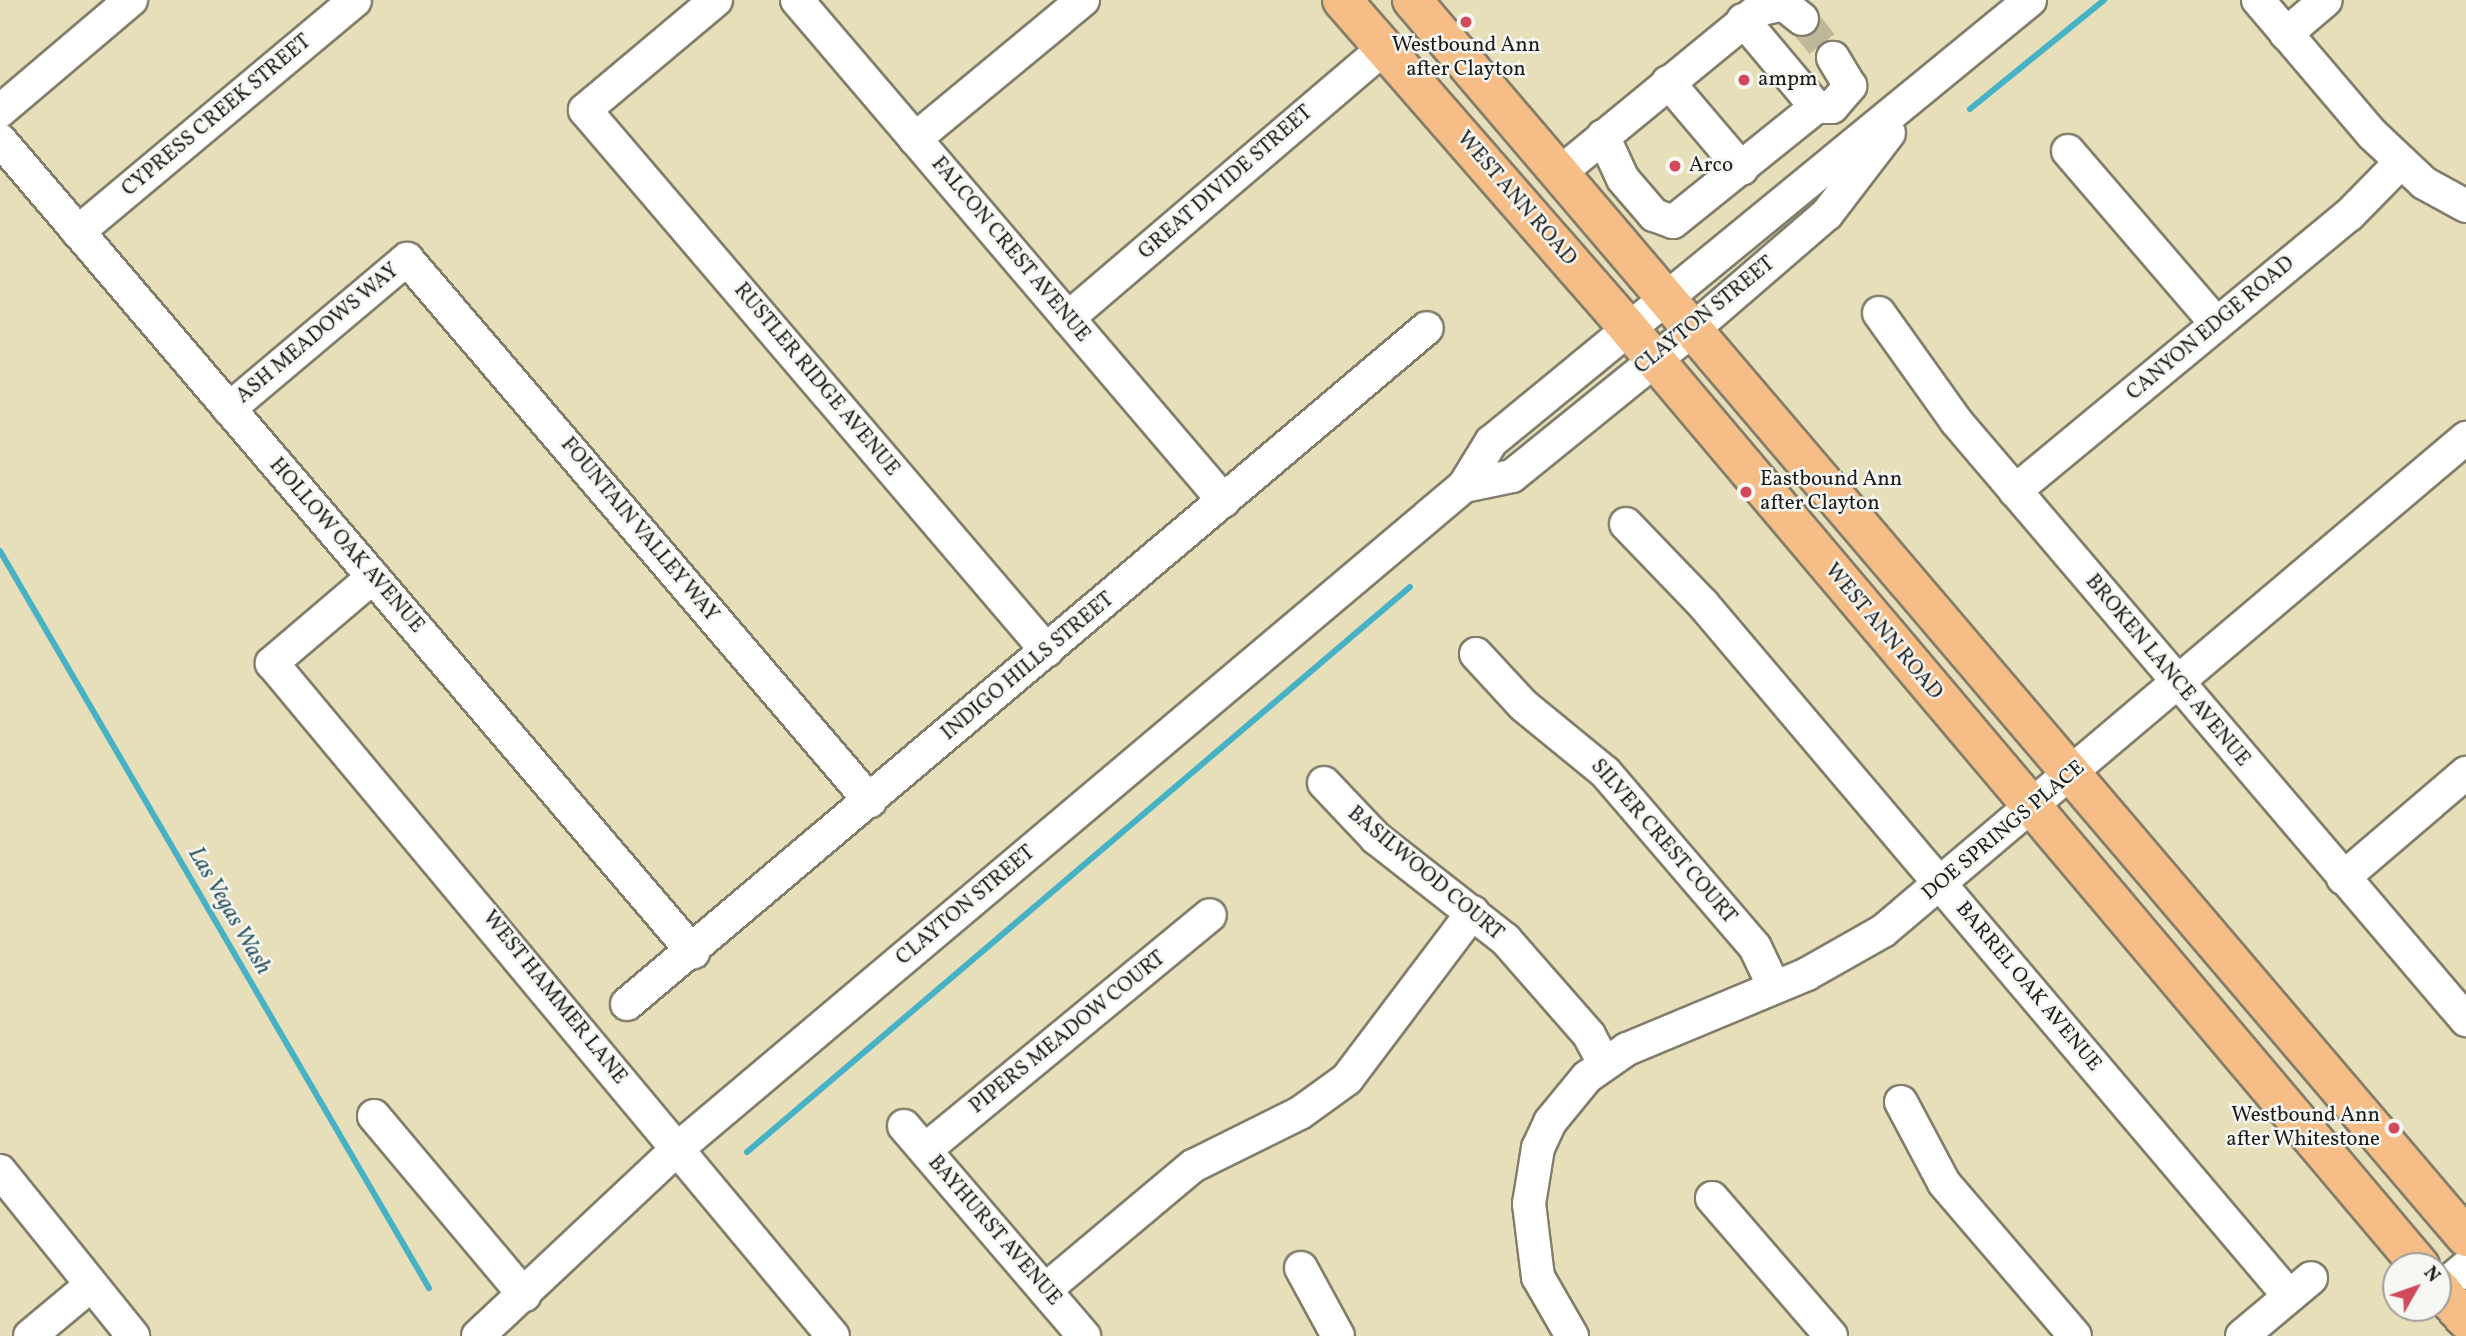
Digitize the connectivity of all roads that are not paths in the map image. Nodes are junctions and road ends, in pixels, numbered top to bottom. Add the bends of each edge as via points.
1 (131, 0) edge
2 (355, 0) edge
3 (716, 0) edge
4 (797, 0) edge
5 (1083, 0) edge
6 (1342, 0) edge
7 (1412, 0) edge
8 (2031, 0) edge
9 (2258, 0) edge
10 (2326, 0) edge
11 (1802, 19) tunnel mouth
12 (1743, 20) junction
13 (2286, 34) junction
14 (1384, 48) junction
15 (1833, 58) tunnel mouth
16 (1668, 82) junction
17 (1913, 102) junction
18 (1816, 107) junction
19 (0, 111) edge
20 (1603, 136) junction
21 (915, 139) junction
22 (0, 140) edge
23 (1769, 147) junction
24 (2068, 151) dead end
25 (2401, 162) junction
26 (1742, 169) junction
27 (1562, 171) junction
28 (1802, 186) junction
29 (2466, 206) edge
30 (1827, 214) junction
31 (78, 232) junction
32 (407, 259) joint
33 (1669, 296) junction
34 (1879, 313) dead end
35 (1068, 318) junction
36 (2217, 324) junction
37 (1696, 327) junction
38 (1427, 328) dead end
39 (1628, 328) junction
40 (1653, 359) junction
41 (229, 409) junction
42 (2466, 438) edge
43 (1464, 486) junction
44 (2015, 491) junction
45 (1224, 501) junction
46 (1626, 523) dead end
47 (373, 577) junction
48 (1047, 651) junction
49 (1476, 654) dead end
50 (2179, 685) junction
51 (2074, 772) junction
52 (2466, 773) edge
53 (1324, 783) dead end
54 (870, 801) junction
55 (2031, 808) junction
56 (2343, 878) junction
57 (1941, 885) junction
58 (1473, 912) junction
59 (1210, 915) dead end
60 (693, 952) junction
61 (1774, 987) junction
62 (626, 1004) dead end
63 (2466, 1020) edge
64 (1604, 1063) junction
65 (1901, 1101) dead end
66 (374, 1116) dead end
67 (904, 1126) dead end
68 (676, 1150) junction
69 (925, 1150) junction
70 (0, 1171) edge
71 (1712, 1198) dead end
72 (2466, 1237) edge
73 (2419, 1252) edge
74 (1301, 1268) dead end
75 (91, 1284) junction
76 (1045, 1290) junction
77 (524, 1295) junction
78 (2452, 1296) edge
79 (2466, 1320) edge
80 (30, 1336) edge
81 (133, 1336) edge
82 (478, 1336) edge
83 (833, 1336) edge
84 (1084, 1336) edge
85 (1338, 1336) edge
86 (1573, 1336) edge
87 (1831, 1336) edge
88 (2076, 1336) edge
89 (2242, 1336) edge

1 - 19 street
2 - 31 street, CYPRESS CREEK STREET
3 - 48 street, RUSTLER RIDGE AVENUE via 585,110
4 - 21 street, FALCON CREST AVENUE
5 - 21 street
6 - 14 main road, WEST ANN ROAD
7 - 27 main road
8 - 17 street, CLAYTON STREET
9 - 13 street
10 - 13 street
11 - 12 street via 1783,4
12 - 16 street
12 - 18 street
13 - 25 street
14 - 27 main road via 1396,43 1409,48 1506,149
14 - 35 street, GREAT DIVIDE STREET
14 - 39 main road, WEST ANN ROAD
15 - 18 street via 1850,86 1832,107
16 - 20 street
16 - 26 street
17 - 28 street, CLAYTON STREET
17 - 30 street, CLAYTON STREET
18 - 23 street
20 - 26 street via 1623,179 1663,221 1682,220
20 - 27 street
21 - 35 street, FALCON CREST AVENUE
22 - 31 street, HOLLOW OAK AVENUE
23 - 26 street
23 - 28 street
24 - 36 street
25 - 29 street
25 - 36 street, CANYON EDGE ROAD via 2349,215
27 - 33 main road
28 - 30 street
28 - 33 street, CLAYTON STREET
30 - 37 street, CLAYTON STREET
31 - 41 street, HOLLOW OAK AVENUE
32 - 41 street, ASH MEADOWS WAY
32 - 54 street, FOUNTAIN VALLEY WAY
33 - 37 main road
33 - 39 street, CLAYTON STREET
34 - 44 street, BROKEN LANCE AVENUE
35 - 45 street, FALCON CREST AVENUE
36 - 44 street, CANYON EDGE ROAD
37 - 40 street, CLAYTON STREET
37 - 51 main road
38 - 45 street, INDIGO HILLS STREET
39 - 40 main road, WEST ANN ROAD
39 - 43 street, CLAYTON STREET via 1491,442
40 - 43 street, CLAYTON STREET via 1512,476
40 - 55 main road, WEST ANN ROAD
41 - 47 street, HOLLOW OAK AVENUE
42 - 50 street, DOE SPRINGS PLACE
43 - 68 street, CLAYTON STREET
44 - 50 street, BROKEN LANCE AVENUE
45 - 48 street, INDIGO HILLS STREET
46 - 57 street, BARREL OAK AVENUE via 1703,604
47 - 60 street, HOLLOW OAK AVENUE
47 - 68 street, WEST HAMMER LANE via 272,663 557,999
48 - 54 street, INDIGO HILLS STREET
49 - 61 street, SILVER CREST COURT via 1523,705 1605,772 1755,947
50 - 51 street, DOE SPRINGS PLACE
50 - 56 street, BROKEN LANCE AVENUE
51 - 55 street, DOE SPRINGS PLACE
51 - 72 main road
52 - 56 street
53 - 58 street, BASILWOOD COURT via 1376,838
54 - 60 street, INDIGO HILLS STREET
55 - 57 street, DOE SPRINGS PLACE
55 - 73 main road, WEST ANN ROAD
56 - 63 street, BROKEN LANCE AVENUE
57 - 61 street, DOE SPRINGS PLACE via 1852,951
57 - 89 street, BARREL OAK AVENUE via 2300,1287
58 - 64 street, BASILWOOD COURT via 1589,1035
58 - 76 street via 1347,1079 1300,1113 1193,1166
59 - 69 street, PIPERS MEADOW COURT
60 - 62 street, INDIGO HILLS STREET
61 - 64 street, DOE SPRINGS PLACE
64 - 86 street, DOE SPRINGS PLACE via 1550,1122 1531,1179 1529,1243 1538,1277
65 - 88 street via 1944,1183
66 - 77 street
67 - 69 street, BAYHURST AVENUE
68 - 77 street, CLAYTON STREET
68 - 83 street, WEST HAMMER LANE
69 - 76 street, BAYHURST AVENUE
70 - 75 street
71 - 87 street
74 - 85 street
75 - 80 street
75 - 81 street
76 - 84 street, BAYHURST AVENUE
77 - 82 street, CLAYTON STREET
78 - 79 main road, WEST ANN ROAD

